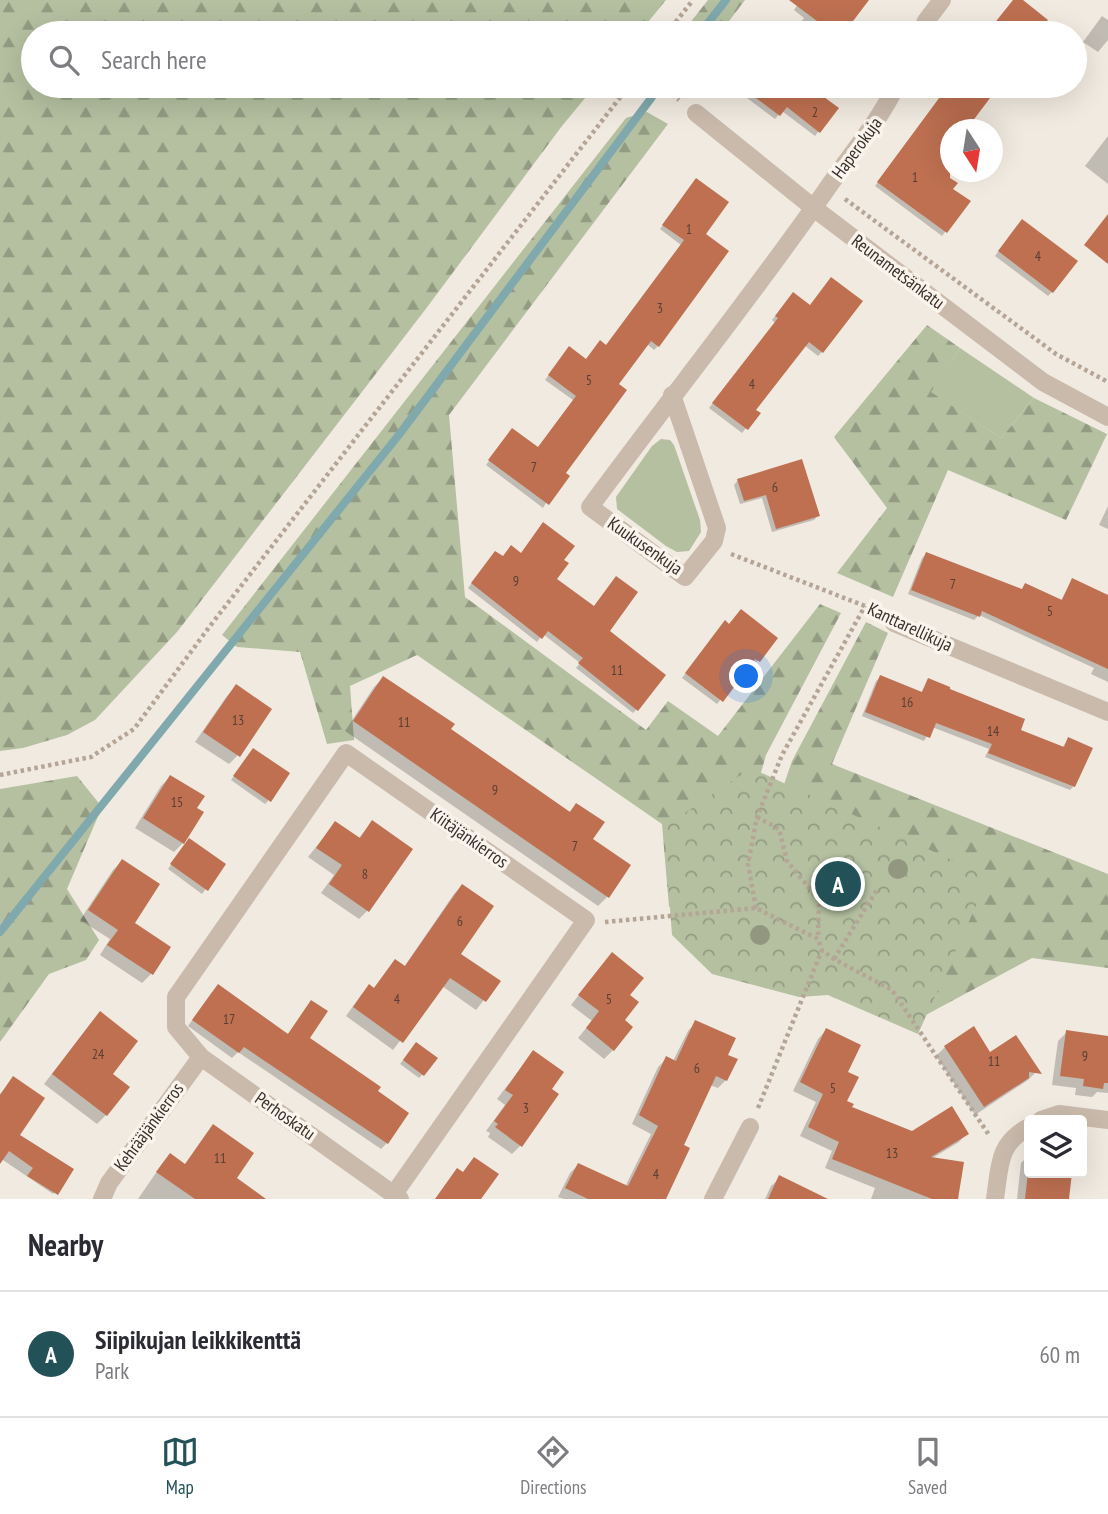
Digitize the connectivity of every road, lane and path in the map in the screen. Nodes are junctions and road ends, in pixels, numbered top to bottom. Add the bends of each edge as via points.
1 (693, 0) edge
2 (942, 0) edge
3 (676, 21) edge
4 (926, 21) edge
5 (620, 98) edge
6 (890, 98) edge
7 (696, 113) dead end
8 (830, 184) junction
9 (815, 209) junction
10 (1108, 382) edge
11 (672, 395) junction
12 (1108, 417) edge
13 (714, 541) junction
14 (865, 606) junction
15 (894, 623) joint
16 (1108, 712) edge
17 (0, 775) edge
18 (757, 817) junction
19 (878, 888) dead end
20 (756, 908) junction
21 (586, 920) junction
22 (818, 939) junction
23 (822, 950) junction
24 (834, 959) junction
25 (176, 1027) joint
26 (201, 1057) junction
27 (1087, 1117) edge
28 (1108, 1120) edge
29 (750, 1127) joint
30 (1024, 1129) edge
31 (1004, 1147) junction
32 (397, 1196) edge
33 (102, 1199) edge
34 (713, 1199) edge
35 (995, 1199) edge

1 - 3 path
2 - 4 street
5 - 17 path via 134,729 91,757
6 - 8 street, Haperokuja
7 - 9 street, Reunametsänkatu
8 - 9 street, Haperokuja
8 - 10 path via 1056,354
9 - 11 street, Kuukusenkuja
9 - 12 street, Reunametsänkatu via 1043,382
11 - 13 street via 717,528
11 - 13 street, Kuukusenkuja via 590,507 685,577
13 - 14 path, Kanttarellikuja via 731,554
14 - 15 path, Kanttarellikuja
14 - 18 path via 782,755
15 - 16 street, Kanttarellikuja
18 - 20 path via 748,864
18 - 22 path via 779,829 788,861 819,900
19 - 24 path
20 - 21 path via 608,922
20 - 22 path
21 - 25 street, Kiitäjänkierros via 346,753 176,997
21 - 32 street
22 - 23 path
23 - 24 path
23 - 29 path
24 - 31 path via 892,990 987,1133
25 - 26 street, Perhoskatu
26 - 32 street, Perhoskatu
26 - 33 street, Kehrääjänkierros via 108,1183
27 - 28 street
29 - 34 street
30 - 31 street
31 - 35 street

